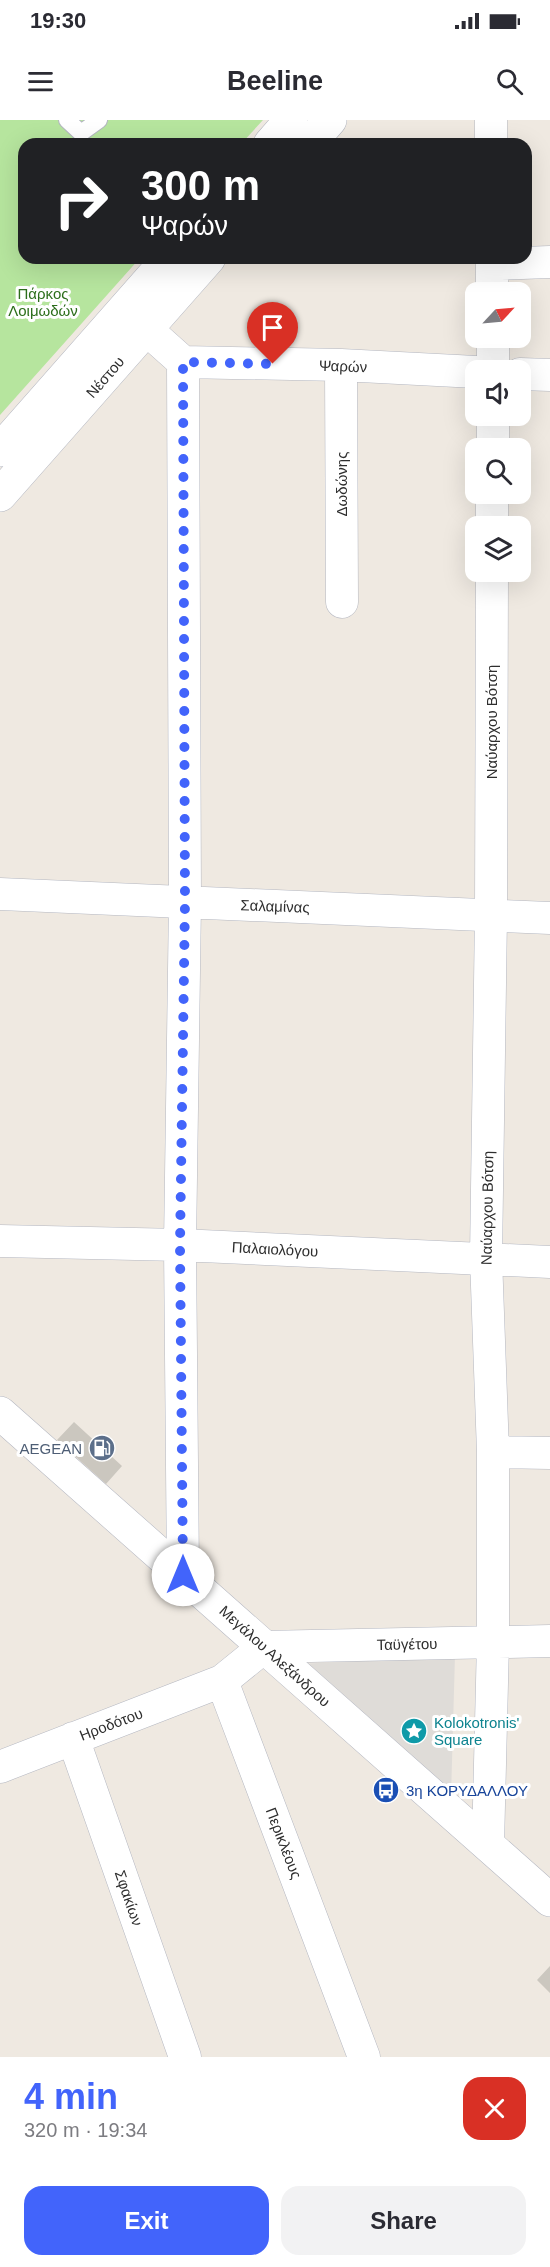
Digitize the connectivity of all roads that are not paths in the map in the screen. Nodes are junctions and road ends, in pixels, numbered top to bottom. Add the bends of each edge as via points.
1 (67, 120) edge
2 (99, 120) edge
3 (291, 120) edge
4 (330, 120) edge
5 (491, 120) edge
6 (275, 138) edge
7 (314, 138) edge
8 (491, 138) edge
9 (550, 262) edge
10 (166, 264) edge
11 (202, 264) edge
12 (492, 272) edge
13 (135, 320) junction
14 (183, 362) junction
15 (341, 365) junction
16 (465, 371) edge
17 (531, 374) edge
18 (550, 375) edge
19 (0, 450) edge
20 (0, 495) edge
21 (492, 582) edge
22 (342, 602) dead end
23 (0, 894) edge
24 (185, 902) junction
25 (491, 915) junction
26 (550, 918) edge
27 (0, 1241) edge
28 (180, 1245) junction
29 (486, 1258) junction
30 (550, 1262) edge
31 (0, 1413) edge
32 (494, 1452) junction
33 (550, 1453) edge
34 (183, 1575) junction
35 (550, 1641) edge
36 (493, 1642) junction
37 (264, 1647) junction
38 (222, 1681) junction
39 (73, 1738) junction
40 (0, 1767) edge
41 (488, 1845) junction
42 (550, 1900) edge
43 (185, 2057) edge
44 (364, 2057) edge

1 - 2 lane via 81,133
3 - 6 street
4 - 7 street
5 - 8 street
9 - 12 street
10 - 13 street, Νέστου
11 - 13 street, Νέστου
13 - 14 street
13 - 19 street, Νέστου
13 - 20 street, Νέστου
14 - 15 street, Ψαρών
14 - 24 street
15 - 16 street, Ψαρών
15 - 22 street, Δωδώνης
17 - 18 street
21 - 25 street, Ναύαρχου Βότση
23 - 24 street, Σαλαμίνας
24 - 25 street, Σαλαμίνας
24 - 28 street
25 - 26 street, Σαλαμίνας
25 - 29 street, Ναύαρχου Βότση
27 - 28 street, Παλαιολόγου
28 - 29 street, Παλαιολόγου
28 - 34 street
29 - 30 street, Παλαιολόγου
29 - 32 street, Ναύαρχου Βότση
31 - 34 street, Μεγάλου Αλεξάνδρου
32 - 33 street
32 - 36 street, Ναύαρχου Βότση
34 - 37 street, Μεγάλου Αλεξάνδρου
35 - 36 street, Ταϋγέτου
36 - 37 street, Ταϋγέτου
36 - 41 street, Ναύαρχου Βότση
37 - 38 street
37 - 41 street, Μεγάλου Αλεξάνδρου
38 - 39 street, Ηροδότου
38 - 44 street, Περικλέους
39 - 40 street, Ηροδότου
39 - 43 street, Σφακίων
41 - 42 street, Μεγάλου Αλεξάνδρου

